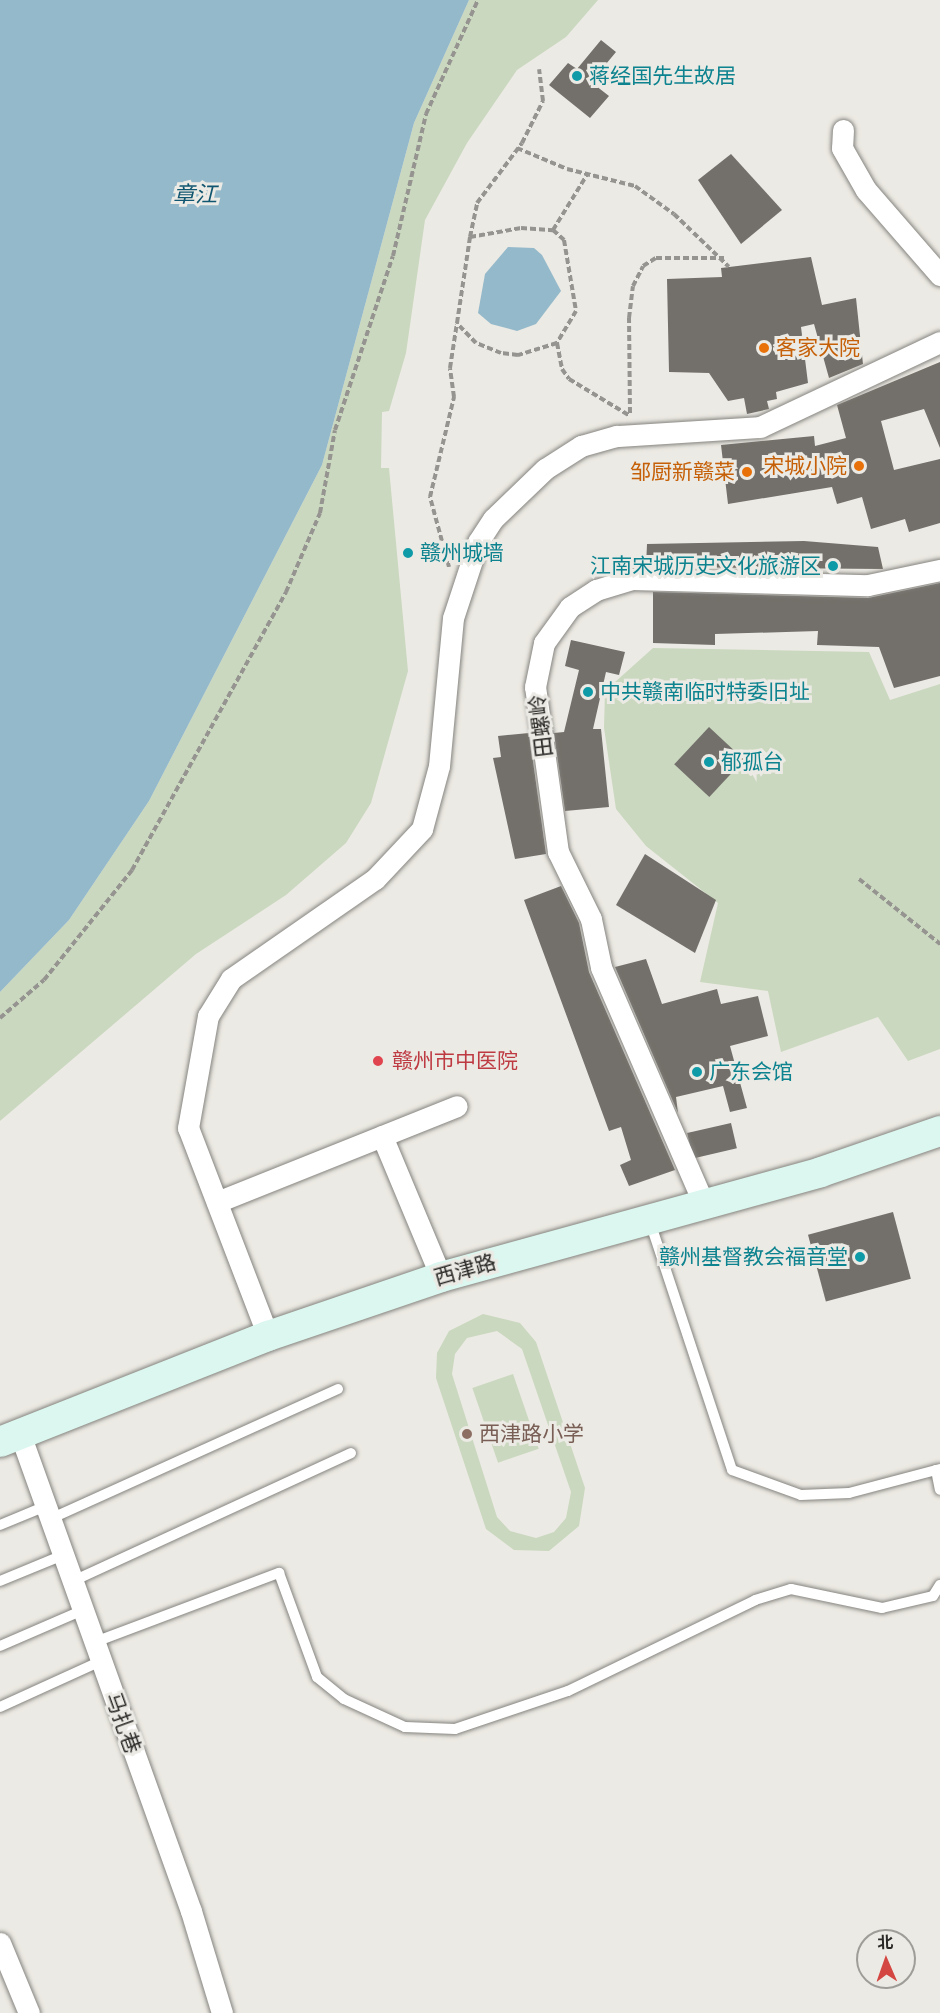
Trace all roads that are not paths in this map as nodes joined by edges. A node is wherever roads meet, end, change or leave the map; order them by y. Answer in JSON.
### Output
{"nodes":[{"id":1,"x":843,"y":130,"type":"dead end"},
{"id":2,"x":940,"y":275,"type":"edge"},
{"id":3,"x":940,"y":342,"type":"edge"},
{"id":4,"x":940,"y":570,"type":"edge"},
{"id":5,"x":457,"y":1106,"type":"dead end"},
{"id":6,"x":940,"y":1131,"type":"edge"},
{"id":7,"x":382,"y":1136,"type":"junction"},
{"id":8,"x":217,"y":1202,"type":"junction"},
{"id":9,"x":703,"y":1202,"type":"junction"},
{"id":10,"x":648,"y":1218,"type":"junction"},
{"id":11,"x":441,"y":1277,"type":"junction"},
{"id":12,"x":268,"y":1336,"type":"junction"},
{"id":13,"x":338,"y":1389,"type":"dead end"},
{"id":14,"x":10,"y":1438,"type":"edge"},
{"id":15,"x":351,"y":1453,"type":"dead end"},
{"id":16,"x":938,"y":1470,"type":"edge"},
{"id":17,"x":940,"y":1490,"type":"edge"},
{"id":18,"x":48,"y":1513,"type":"junction"},
{"id":19,"x":0,"y":1525,"type":"edge"},
{"id":20,"x":63,"y":1555,"type":"junction"},
{"id":21,"x":0,"y":1581,"type":"edge"},
{"id":22,"x":73,"y":1581,"type":"junction"},
{"id":23,"x":940,"y":1585,"type":"edge"},
{"id":24,"x":83,"y":1610,"type":"junction"},
{"id":25,"x":0,"y":1646,"type":"edge"},
{"id":26,"x":98,"y":1652,"type":"junction"},
{"id":27,"x":0,"y":1707,"type":"edge"},
{"id":28,"x":0,"y":1943,"type":"edge"},
{"id":29,"x":29,"y":2013,"type":"edge"},
{"id":30,"x":222,"y":2013,"type":"edge"}],
"edges":[{"from":1,"to":2,"type":"street"},
{"from":3,"to":8,"type":"street"},
{"from":4,"to":9,"type":"street","name":"田螺岭"},
{"from":5,"to":7,"type":"street"},
{"from":6,"to":9,"type":"main road","name":"西津路"},
{"from":7,"to":8,"type":"street"},
{"from":7,"to":11,"type":"street"},
{"from":8,"to":12,"type":"street"},
{"from":9,"to":10,"type":"main road","name":"西津路"},
{"from":10,"to":11,"type":"main road","name":"西津路"},
{"from":10,"to":16,"type":"lane"},
{"from":11,"to":12,"type":"main road","name":"西津路"},
{"from":12,"to":14,"type":"main road","name":"西津路"},
{"from":13,"to":18,"type":"lane"},
{"from":14,"to":18,"type":"street","name":"马扎巷"},
{"from":15,"to":22,"type":"lane"},
{"from":16,"to":17,"type":"lane"},
{"from":18,"to":19,"type":"lane"},
{"from":18,"to":20,"type":"street","name":"马扎巷"},
{"from":20,"to":21,"type":"lane"},
{"from":20,"to":22,"type":"street","name":"马扎巷"},
{"from":22,"to":24,"type":"street","name":"马扎巷"},
{"from":23,"to":26,"type":"lane"},
{"from":24,"to":25,"type":"lane"},
{"from":24,"to":26,"type":"street","name":"马扎巷"},
{"from":26,"to":27,"type":"lane"},
{"from":26,"to":30,"type":"street","name":"马扎巷"},
{"from":28,"to":29,"type":"street"}]}
